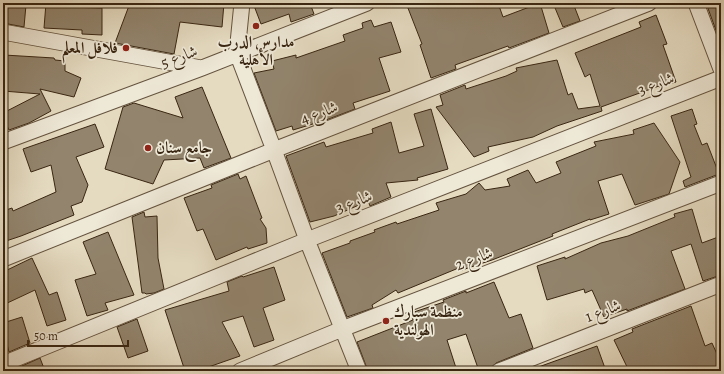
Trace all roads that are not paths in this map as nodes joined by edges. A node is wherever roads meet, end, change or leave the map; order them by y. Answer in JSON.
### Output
{"nodes":[{"id":1,"x":242,"y":3,"type":"edge"},
{"id":2,"x":367,"y":3,"type":"edge"},
{"id":3,"x":649,"y":3,"type":"edge"},
{"id":4,"x":696,"y":3,"type":"edge"},
{"id":5,"x":3,"y":32,"type":"edge"},
{"id":6,"x":237,"y":53,"type":"junction"},
{"id":7,"x":202,"y":68,"type":"junction"},
{"id":8,"x":721,"y":69,"type":"edge"},
{"id":9,"x":721,"y":78,"type":"edge"},
{"id":10,"x":5,"y":140,"type":"edge"},
{"id":11,"x":274,"y":150,"type":"junction"},
{"id":12,"x":721,"y":183,"type":"edge"},
{"id":13,"x":307,"y":240,"type":"junction"},
{"id":14,"x":3,"y":259,"type":"edge"},
{"id":15,"x":721,"y":284,"type":"edge"},
{"id":16,"x":342,"y":329,"type":"junction"},
{"id":17,"x":3,"y":364,"type":"edge"},
{"id":18,"x":240,"y":371,"type":"edge"},
{"id":19,"x":359,"y":371,"type":"edge"},
{"id":20,"x":499,"y":371,"type":"edge"}],
"edges":[{"from":1,"to":6,"type":"street"},
{"from":2,"to":6,"type":"street","name":"شارع 5"},
{"from":3,"to":11,"type":"street","name":"شارع 4"},
{"from":4,"to":8,"type":"street"},
{"from":5,"to":7,"type":"street"},
{"from":6,"to":7,"type":"street","name":"شارع 5"},
{"from":6,"to":11,"type":"street"},
{"from":7,"to":10,"type":"street","name":"شارع 5"},
{"from":9,"to":13,"type":"street","name":"شارع 3"},
{"from":11,"to":13,"type":"street"},
{"from":11,"to":14,"type":"street","name":"شارع 4"},
{"from":12,"to":16,"type":"street","name":"شارع 2"},
{"from":13,"to":16,"type":"street"},
{"from":13,"to":17,"type":"street","name":"شارع 3"},
{"from":15,"to":20,"type":"street","name":"شارع 1"},
{"from":16,"to":18,"type":"street","name":"شارع 2"},
{"from":16,"to":19,"type":"street"}]}
